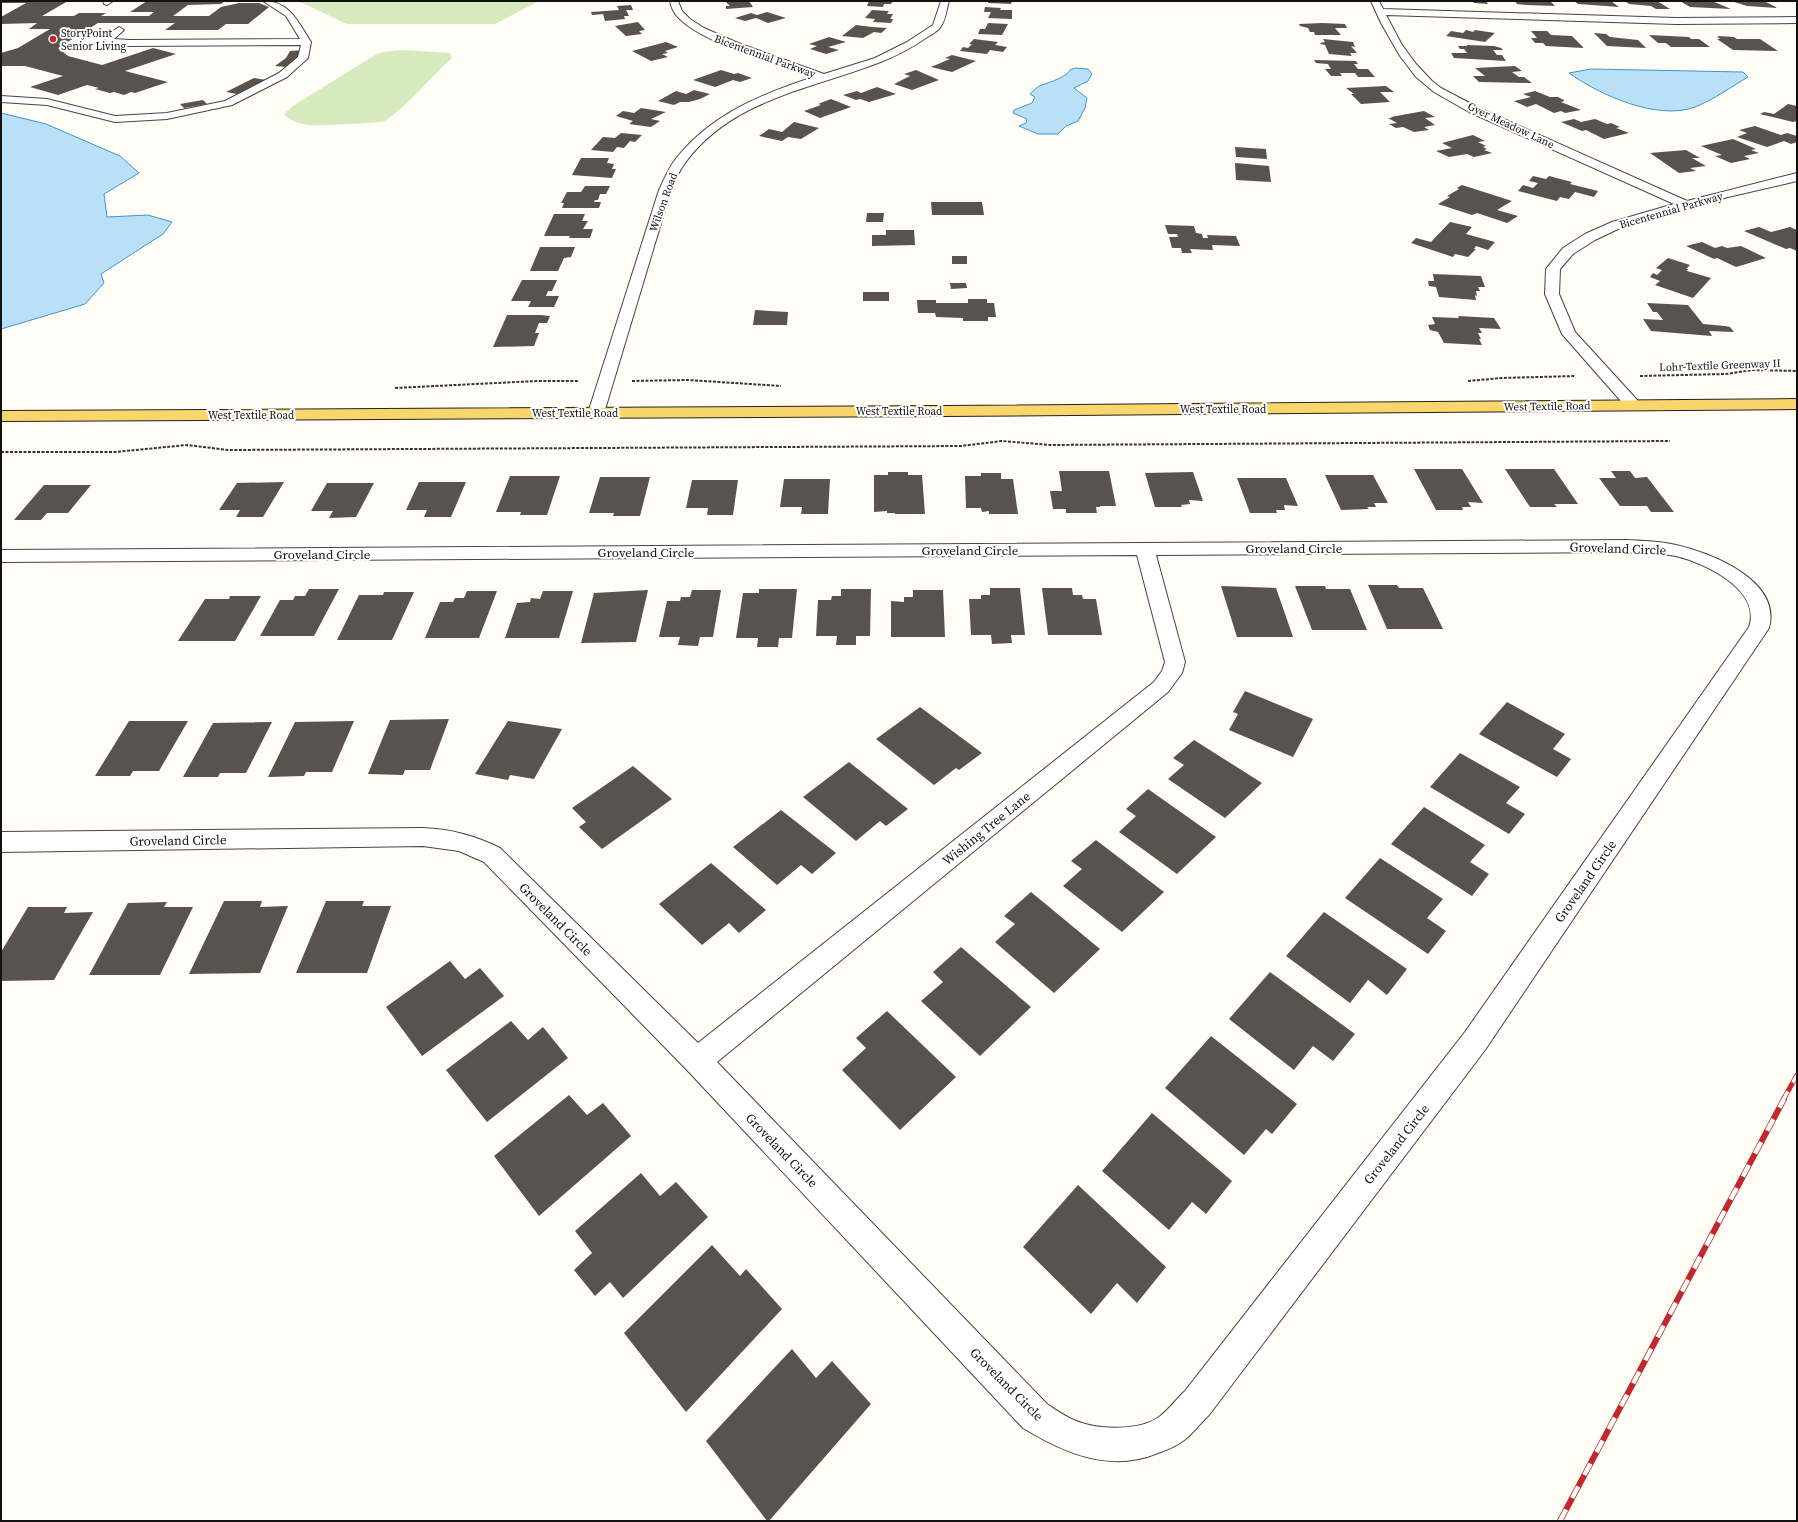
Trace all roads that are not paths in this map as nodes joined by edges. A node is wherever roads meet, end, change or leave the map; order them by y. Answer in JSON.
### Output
{"nodes":[{"id":1,"x":267,"y":1,"type":"edge"},
{"id":2,"x":674,"y":1,"type":"edge"},
{"id":3,"x":945,"y":1,"type":"edge"},
{"id":4,"x":1374,"y":1,"type":"edge"},
{"id":5,"x":1380,"y":12,"type":"junction"},
{"id":6,"x":1797,"y":20,"type":"edge"},
{"id":7,"x":118,"y":30,"type":"dead end"},
{"id":8,"x":306,"y":42,"type":"junction"},
{"id":9,"x":823,"y":78,"type":"junction"},
{"id":10,"x":1,"y":99,"type":"edge"},
{"id":11,"x":1797,"y":177,"type":"edge"},
{"id":12,"x":1686,"y":204,"type":"junction"},
{"id":13,"x":1797,"y":404,"type":"edge"},
{"id":14,"x":1633,"y":405,"type":"junction"},
{"id":15,"x":596,"y":413,"type":"junction"},
{"id":16,"x":1,"y":416,"type":"edge"},
{"id":17,"x":1145,"y":549,"type":"junction"},
{"id":18,"x":1,"y":556,"type":"edge"},
{"id":19,"x":1,"y":842,"type":"edge"},
{"id":20,"x":697,"y":1061,"type":"junction"}],
"edges":[{"from":1,"to":8,"type":"street"},
{"from":2,"to":9,"type":"street","name":"Bicentennial Parkway"},
{"from":3,"to":9,"type":"street","name":"Wilson Road"},
{"from":4,"to":5,"type":"street","name":"Gyer Meadow Lane"},
{"from":5,"to":6,"type":"street"},
{"from":5,"to":12,"type":"street","name":"Gyer Meadow Lane"},
{"from":7,"to":8,"type":"street"},
{"from":8,"to":10,"type":"street"},
{"from":9,"to":15,"type":"street","name":"Wilson Road"},
{"from":11,"to":12,"type":"street","name":"Bicentennial Parkway"},
{"from":12,"to":14,"type":"street","name":"Bicentennial Parkway"},
{"from":13,"to":14,"type":"main road","name":"West Textile Road"},
{"from":14,"to":15,"type":"main road","name":"West Textile Road"},
{"from":15,"to":16,"type":"main road","name":"West Textile Road"},
{"from":17,"to":18,"type":"street","name":"Groveland Circle"},
{"from":17,"to":20,"type":"street","name":"Wishing Tree Lane"},
{"from":17,"to":20,"type":"street","name":"Groveland Circle"},
{"from":19,"to":20,"type":"street","name":"Groveland Circle"}]}
